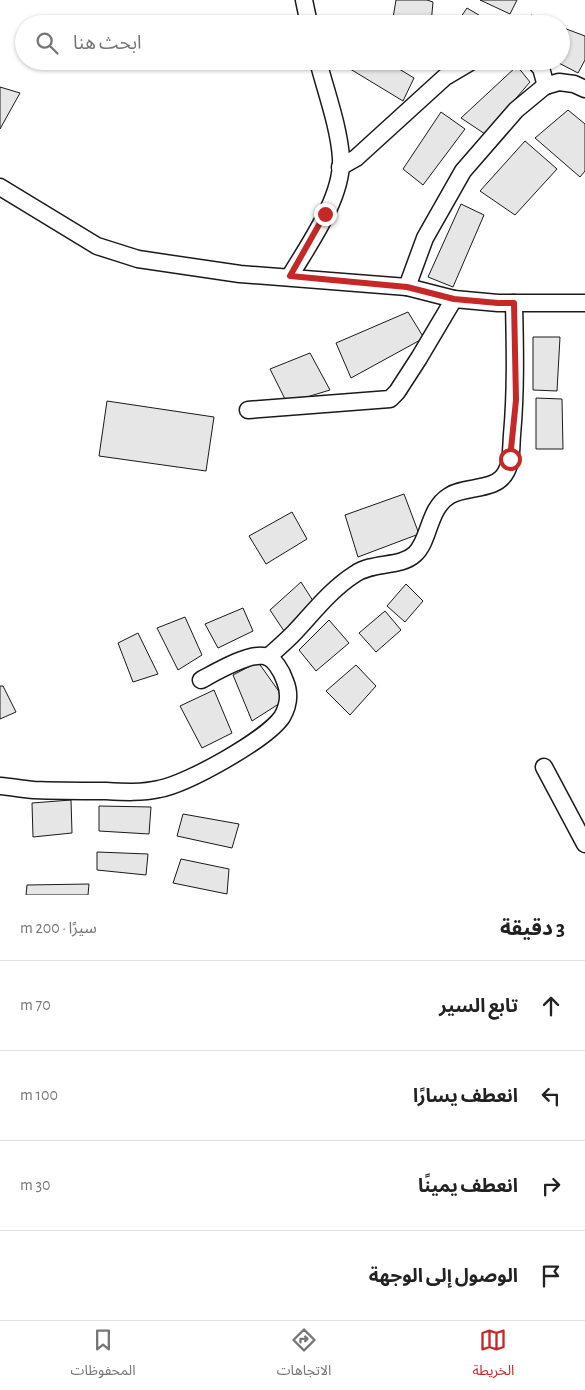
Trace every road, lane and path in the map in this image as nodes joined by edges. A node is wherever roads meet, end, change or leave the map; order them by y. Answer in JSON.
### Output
{"nodes":[{"id":1,"x":304,"y":0,"type":"edge"},
{"id":2,"x":307,"y":15,"type":"edge"},
{"id":3,"x":320,"y":70,"type":"edge"},
{"id":4,"x":458,"y":70,"type":"edge"},
{"id":5,"x":542,"y":70,"type":"edge"},
{"id":6,"x":546,"y":86,"type":"junction"},
{"id":7,"x":585,"y":89,"type":"edge"},
{"id":8,"x":340,"y":167,"type":"junction"},
{"id":9,"x":0,"y":187,"type":"edge"},
{"id":10,"x":290,"y":276,"type":"junction"},
{"id":11,"x":407,"y":287,"type":"junction"},
{"id":12,"x":454,"y":299,"type":"junction"},
{"id":13,"x":514,"y":303,"type":"junction"},
{"id":14,"x":585,"y":303,"type":"edge"},
{"id":15,"x":248,"y":410,"type":"dead end"},
{"id":16,"x":268,"y":657,"type":"junction"},
{"id":17,"x":200,"y":680,"type":"dead end"},
{"id":18,"x":544,"y":767,"type":"dead end"},
{"id":19,"x":0,"y":786,"type":"edge"},
{"id":20,"x":585,"y":844,"type":"edge"}],
"edges":[{"from":1,"to":2,"type":"street"},
{"from":3,"to":8,"type":"street"},
{"from":4,"to":8,"type":"street"},
{"from":5,"to":6,"type":"street"},
{"from":6,"to":7,"type":"street"},
{"from":6,"to":11,"type":"street"},
{"from":8,"to":10,"type":"street"},
{"from":9,"to":10,"type":"street"},
{"from":10,"to":11,"type":"street"},
{"from":11,"to":12,"type":"street"},
{"from":12,"to":13,"type":"street"},
{"from":12,"to":15,"type":"street"},
{"from":13,"to":14,"type":"street"},
{"from":13,"to":16,"type":"street"},
{"from":16,"to":17,"type":"street"},
{"from":16,"to":19,"type":"street"},
{"from":18,"to":20,"type":"street"}]}
